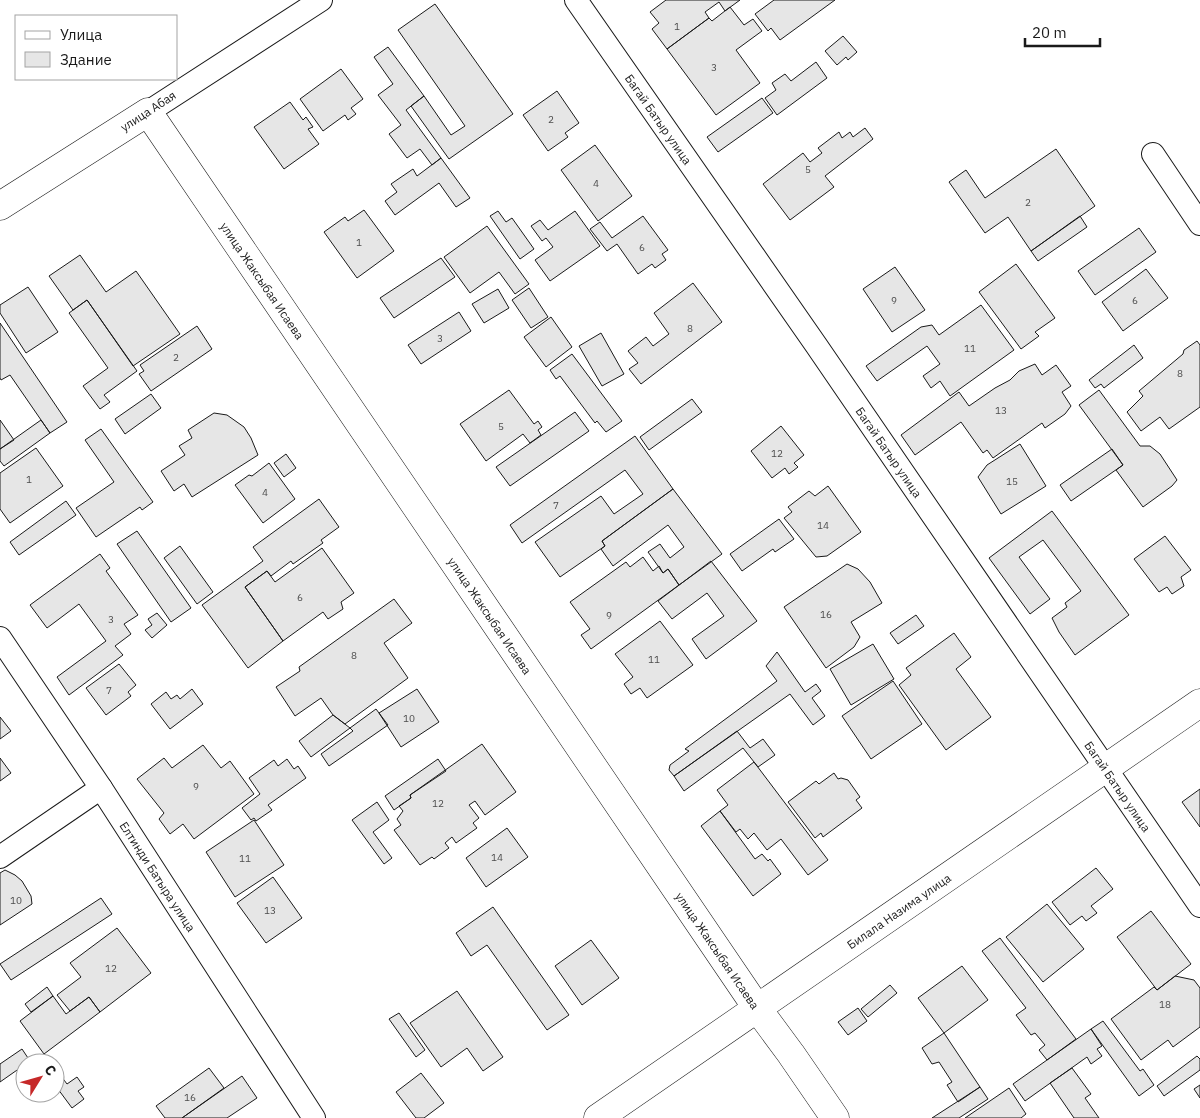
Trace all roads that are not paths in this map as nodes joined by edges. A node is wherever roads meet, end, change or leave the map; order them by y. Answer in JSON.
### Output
{"nodes":[{"id":1,"x":321,"y":0,"type":"edge"},
{"id":2,"x":576,"y":0,"type":"edge"},
{"id":3,"x":148,"y":112,"type":"junction"},
{"id":4,"x":1153,"y":154,"type":"dead end"},
{"id":5,"x":0,"y":206,"type":"edge"},
{"id":6,"x":1200,"y":224,"type":"edge"},
{"id":7,"x":0,"y":638,"type":"edge"},
{"id":8,"x":1200,"y":703,"type":"edge"},
{"id":9,"x":1105,"y":769,"type":"junction"},
{"id":10,"x":101,"y":788,"type":"junction"},
{"id":11,"x":0,"y":857,"type":"edge"},
{"id":12,"x":1200,"y":906,"type":"edge"},
{"id":13,"x":757,"y":1008,"type":"junction"},
{"id":14,"x":314,"y":1118,"type":"edge"},
{"id":15,"x":598,"y":1118,"type":"edge"},
{"id":16,"x":834,"y":1118,"type":"edge"}],
"edges":[{"from":1,"to":3,"type":"street","name":"улица Абая"},
{"from":2,"to":9,"type":"street","name":"Багай Батыр улица"},
{"from":3,"to":5,"type":"street","name":"улица Абая"},
{"from":3,"to":13,"type":"street","name":"улица Жаксыбая Исаева"},
{"from":4,"to":6,"type":"street"},
{"from":7,"to":10,"type":"street","name":"Елтинди Батыра улица"},
{"from":8,"to":9,"type":"street","name":"Билала Назима улица"},
{"from":9,"to":12,"type":"street","name":"Багай Батыр улица"},
{"from":9,"to":13,"type":"street","name":"Билала Назима улица"},
{"from":10,"to":11,"type":"street"},
{"from":10,"to":14,"type":"street","name":"Елтинди Батыра улица"},
{"from":13,"to":15,"type":"street","name":"Билала Назима улица"},
{"from":13,"to":16,"type":"street","name":"улица Жаксыбая Исаева"}]}
